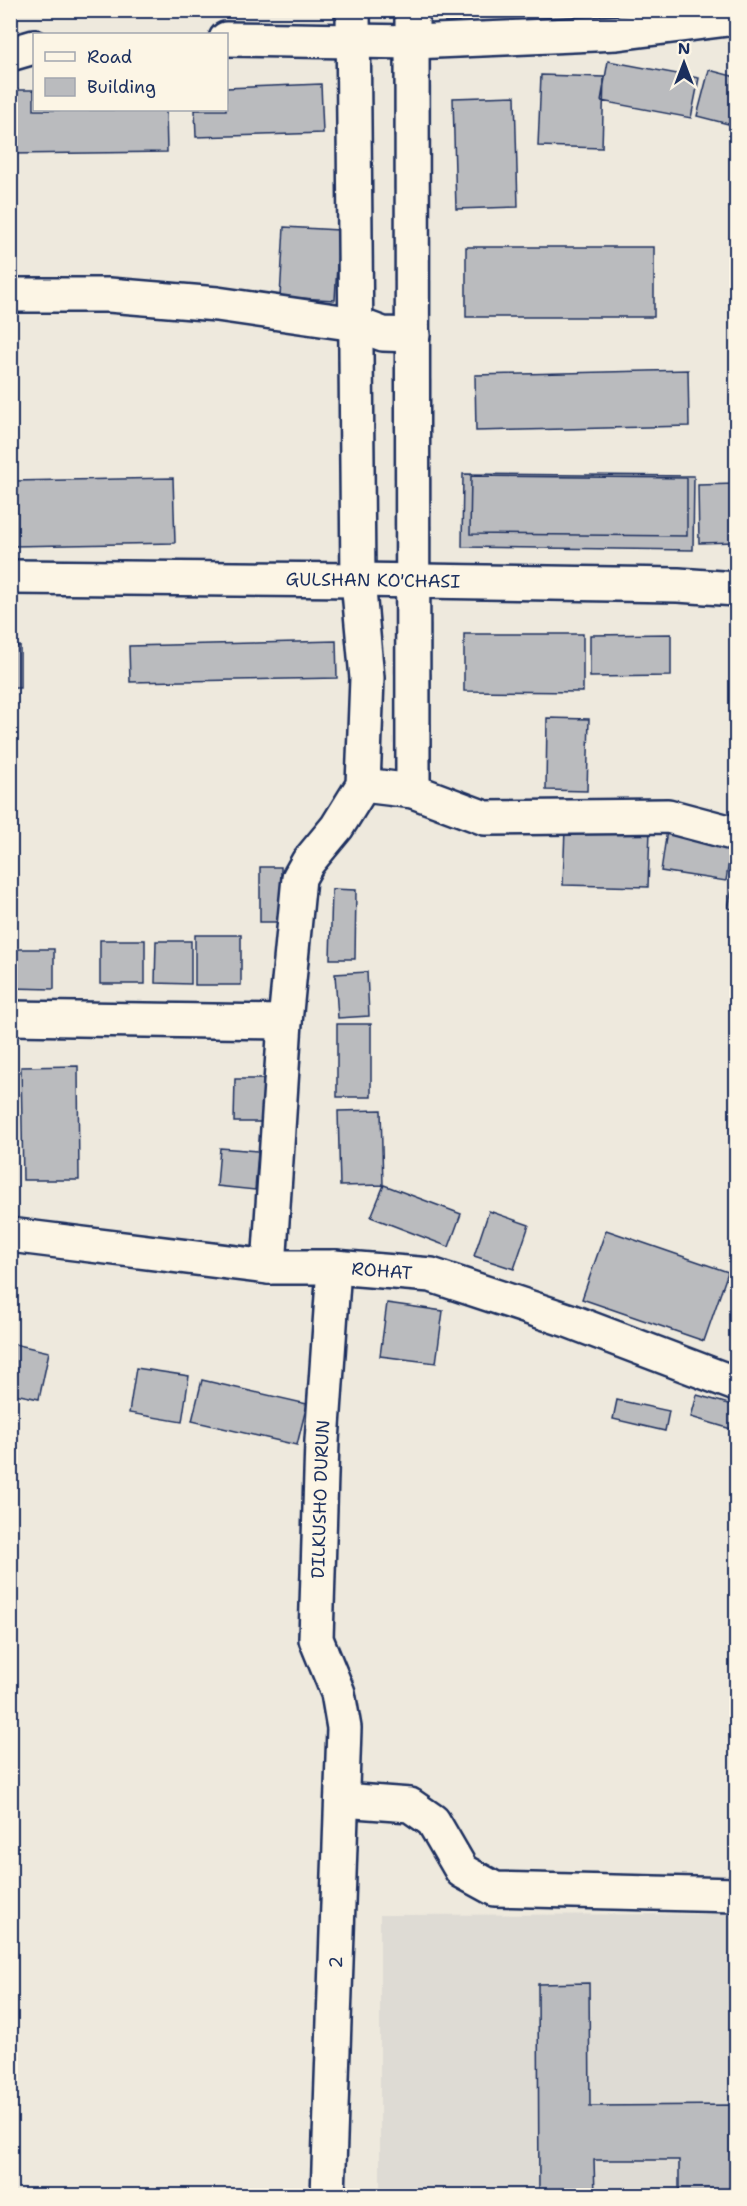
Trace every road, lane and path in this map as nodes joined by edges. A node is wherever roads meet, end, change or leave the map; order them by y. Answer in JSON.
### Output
{"nodes":[{"id":1,"x":412,"y":10,"type":"edge"},
{"id":2,"x":736,"y":18,"type":"edge"},
{"id":3,"x":353,"y":25,"type":"edge"},
{"id":4,"x":228,"y":39,"type":"edge"},
{"id":5,"x":413,"y":42,"type":"junction"},
{"id":6,"x":33,"y":47,"type":"edge"},
{"id":7,"x":10,"y":54,"type":"edge"},
{"id":8,"x":10,"y":295,"type":"edge"},
{"id":9,"x":356,"y":324,"type":"junction"},
{"id":10,"x":413,"y":335,"type":"junction"},
{"id":11,"x":10,"y":577,"type":"edge"},
{"id":12,"x":358,"y":580,"type":"junction"},
{"id":13,"x":413,"y":581,"type":"junction"},
{"id":14,"x":736,"y":588,"type":"edge"},
{"id":15,"x":363,"y":785,"type":"junction"},
{"id":16,"x":413,"y":791,"type":"junction"},
{"id":17,"x":736,"y":834,"type":"edge"},
{"id":18,"x":10,"y":1018,"type":"edge"},
{"id":19,"x":285,"y":1022,"type":"junction"},
{"id":20,"x":10,"y":1234,"type":"edge"},
{"id":21,"x":268,"y":1267,"type":"junction"},
{"id":22,"x":334,"y":1267,"type":"junction"},
{"id":23,"x":736,"y":1384,"type":"edge"},
{"id":24,"x":344,"y":1728,"type":"joint"},
{"id":25,"x":342,"y":1800,"type":"junction"},
{"id":26,"x":736,"y":1895,"type":"edge"},
{"id":27,"x":328,"y":2196,"type":"edge"}],
"edges":[{"from":1,"to":5,"type":"street"},
{"from":2,"to":5,"type":"street"},
{"from":3,"to":4,"type":"street"},
{"from":3,"to":5,"type":"street"},
{"from":3,"to":9,"type":"street"},
{"from":5,"to":10,"type":"street"},
{"from":6,"to":7,"type":"street"},
{"from":8,"to":9,"type":"street"},
{"from":9,"to":10,"type":"street"},
{"from":9,"to":12,"type":"street"},
{"from":10,"to":13,"type":"street"},
{"from":11,"to":12,"type":"street","name":"GULSHAN KO'CHASI"},
{"from":12,"to":13,"type":"street","name":"GULSHAN KO'CHASI"},
{"from":12,"to":15,"type":"street"},
{"from":13,"to":14,"type":"street","name":"GULSHAN KO'CHASI"},
{"from":13,"to":16,"type":"street"},
{"from":15,"to":16,"type":"street"},
{"from":15,"to":19,"type":"street"},
{"from":16,"to":17,"type":"street"},
{"from":18,"to":19,"type":"street"},
{"from":19,"to":21,"type":"street"},
{"from":20,"to":21,"type":"street","name":"ROHAT"},
{"from":21,"to":22,"type":"street","name":"ROHAT"},
{"from":22,"to":23,"type":"street","name":"ROHAT"},
{"from":22,"to":24,"type":"street","name":"DILKUSHO DURUN"},
{"from":24,"to":25,"type":"street","name":"2"},
{"from":25,"to":26,"type":"street"},
{"from":25,"to":27,"type":"street","name":"2"}]}
